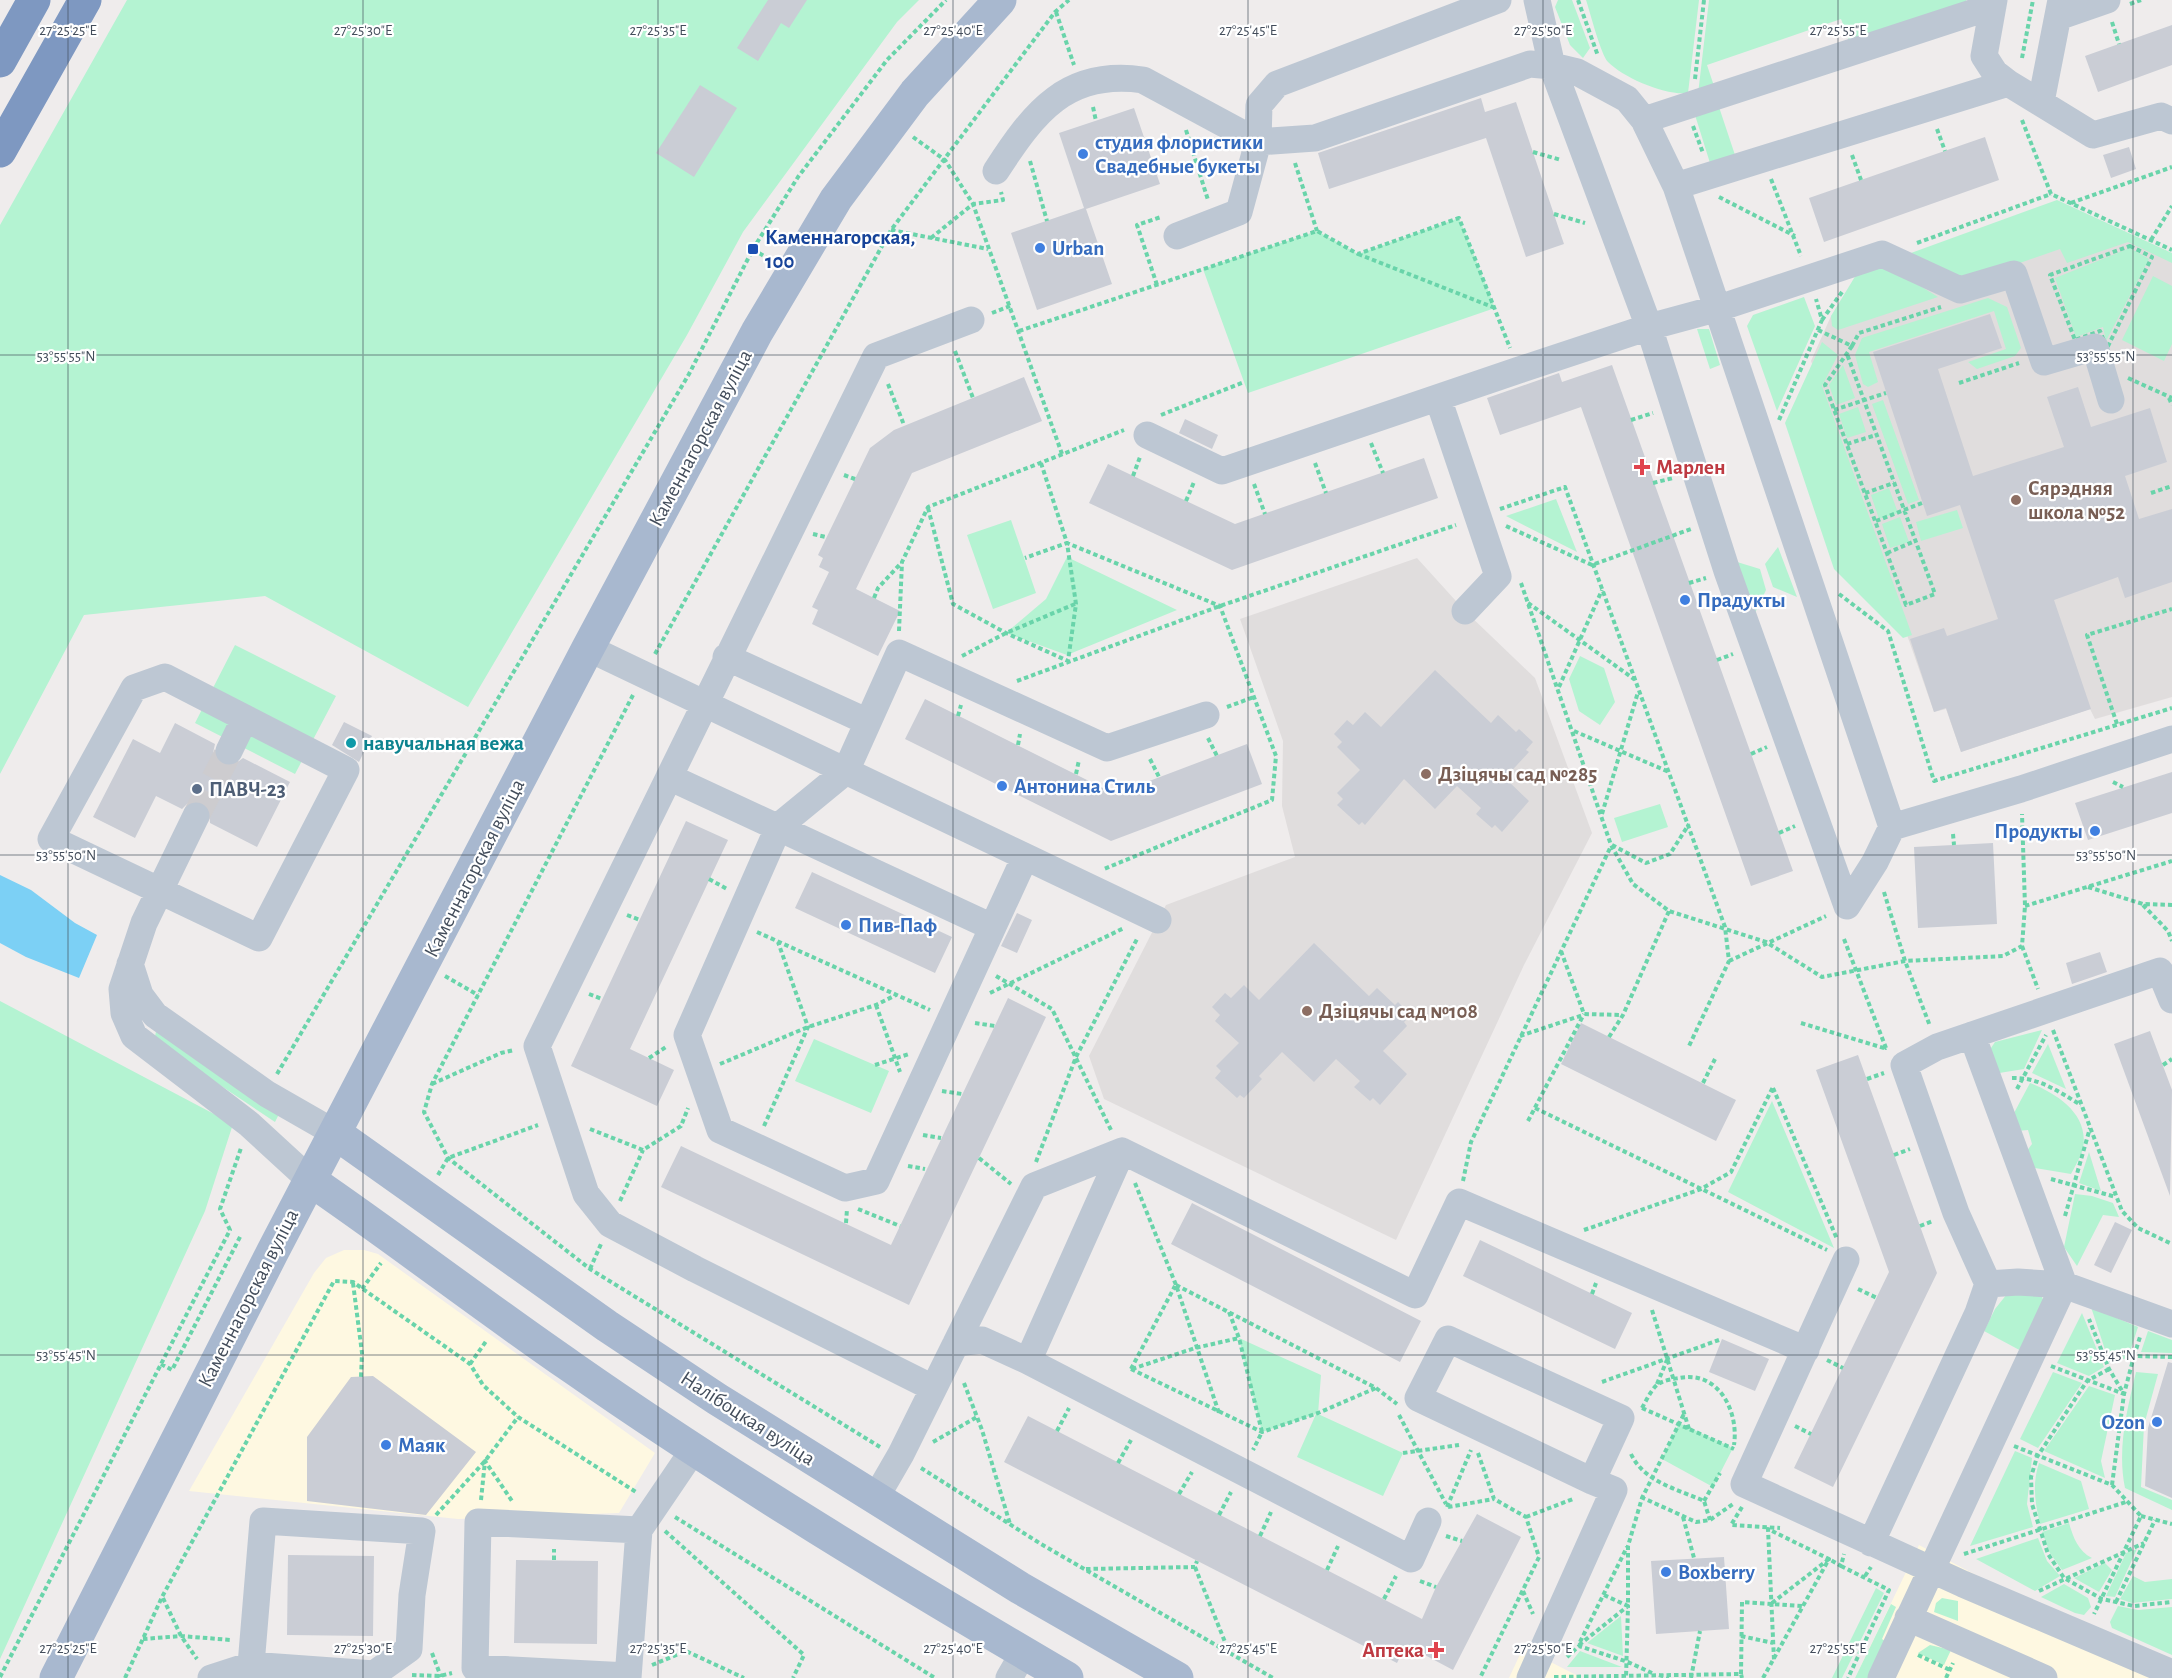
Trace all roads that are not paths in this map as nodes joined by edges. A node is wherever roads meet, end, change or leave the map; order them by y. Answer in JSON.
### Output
{"nodes":[{"id":1,"x":34,"y":0,"type":"edge"},
{"id":2,"x":85,"y":0,"type":"edge"},
{"id":3,"x":1000,"y":0,"type":"edge"},
{"id":4,"x":1498,"y":0,"type":"edge"},
{"id":5,"x":1537,"y":0,"type":"edge"},
{"id":6,"x":1994,"y":3,"type":"edge"},
{"id":7,"x":2112,"y":6,"type":"edge"},
{"id":8,"x":2059,"y":8,"type":"edge"},
{"id":9,"x":0,"y":61,"type":"edge"},
{"id":10,"x":1552,"y":66,"type":"junction"},
{"id":11,"x":2008,"y":82,"type":"junction"},
{"id":12,"x":2030,"y":106,"type":"junction"},
{"id":13,"x":1644,"y":120,"type":"junction"},
{"id":14,"x":2172,"y":121,"type":"edge"},
{"id":15,"x":1258,"y":142,"type":"junction"},
{"id":16,"x":0,"y":151,"type":"edge"},
{"id":17,"x":996,"y":171,"type":"road end"},
{"id":18,"x":1676,"y":186,"type":"junction"},
{"id":19,"x":1172,"y":225,"type":"road end"},
{"id":20,"x":1719,"y":308,"type":"junction"},
{"id":21,"x":959,"y":324,"type":"road end"},
{"id":22,"x":1650,"y":327,"type":"junction"},
{"id":23,"x":1438,"y":398,"type":"junction"},
{"id":24,"x":2111,"y":400,"type":"dead end"},
{"id":25,"x":1142,"y":427,"type":"road end"},
{"id":26,"x":1465,"y":611,"type":"dead end"},
{"id":27,"x":588,"y":648,"type":"junction"},
{"id":28,"x":726,"y":657,"type":"junction"},
{"id":29,"x":704,"y":704,"type":"junction"},
{"id":30,"x":1206,"y":715,"type":"dead end"},
{"id":31,"x":245,"y":718,"type":"junction"},
{"id":32,"x":868,"y":722,"type":"junction"},
{"id":33,"x":2172,"y":739,"type":"edge"},
{"id":34,"x":229,"y":751,"type":"tunnel mouth"},
{"id":35,"x":846,"y":771,"type":"junction"},
{"id":36,"x":669,"y":777,"type":"junction"},
{"id":37,"x":196,"y":816,"type":"tunnel mouth"},
{"id":38,"x":779,"y":826,"type":"junction"},
{"id":39,"x":1892,"y":827,"type":"junction"},
{"id":40,"x":1025,"y":857,"type":"junction"},
{"id":41,"x":160,"y":891,"type":"junction"},
{"id":42,"x":1153,"y":918,"type":"road end"},
{"id":43,"x":992,"y":927,"type":"junction"},
{"id":44,"x":130,"y":964,"type":"junction"},
{"id":45,"x":2172,"y":1000,"type":"edge"},
{"id":46,"x":1972,"y":1035,"type":"junction"},
{"id":47,"x":335,"y":1133,"type":"junction"},
{"id":48,"x":1122,"y":1151,"type":"junction"},
{"id":49,"x":310,"y":1180,"type":"junction"},
{"id":50,"x":1846,"y":1260,"type":"road end"},
{"id":51,"x":1988,"y":1284,"type":"junction"},
{"id":52,"x":2064,"y":1285,"type":"junction"},
{"id":53,"x":2172,"y":1324,"type":"edge"},
{"id":54,"x":956,"y":1343,"type":"junction"},
{"id":55,"x":1806,"y":1350,"type":"junction"},
{"id":56,"x":1028,"y":1361,"type":"junction"},
{"id":57,"x":933,"y":1388,"type":"junction"},
{"id":58,"x":694,"y":1449,"type":"junction"},
{"id":59,"x":1598,"y":1483,"type":"junction"},
{"id":60,"x":875,"y":1499,"type":"junction"},
{"id":61,"x":1437,"y":1514,"type":"road end"},
{"id":62,"x":639,"y":1530,"type":"junction"},
{"id":63,"x":1871,"y":1543,"type":"junction"},
{"id":64,"x":1930,"y":1569,"type":"junction"},
{"id":65,"x":1908,"y":1618,"type":"junction"},
{"id":66,"x":252,"y":1653,"type":"junction"},
{"id":67,"x":1016,"y":1665,"type":"edge"},
{"id":68,"x":206,"y":1671,"type":"edge"},
{"id":69,"x":2172,"y":1673,"type":"edge"},
{"id":70,"x":1543,"y":1674,"type":"edge"},
{"id":71,"x":628,"y":1677,"type":"edge"},
{"id":72,"x":56,"y":1678,"type":"edge"},
{"id":73,"x":1067,"y":1678,"type":"edge"},
{"id":74,"x":1177,"y":1678,"type":"edge"},
{"id":75,"x":1881,"y":1678,"type":"edge"},
{"id":76,"x":2044,"y":1678,"type":"edge"}],
"edges":[{"from":1,"to":9,"type":"highway"},
{"from":2,"to":16,"type":"highway"},
{"from":3,"to":27,"type":"main road","name":"Каменнагорская вуліца"},
{"from":4,"to":15,"type":"lane"},
{"from":5,"to":10,"type":"lane"},
{"from":6,"to":11,"type":"lane"},
{"from":6,"to":13,"type":"lane"},
{"from":7,"to":8,"type":"lane"},
{"from":8,"to":12,"type":"lane"},
{"from":10,"to":13,"type":"lane"},
{"from":10,"to":15,"type":"lane"},
{"from":10,"to":22,"type":"lane"},
{"from":11,"to":12,"type":"lane"},
{"from":11,"to":18,"type":"lane"},
{"from":12,"to":14,"type":"lane"},
{"from":13,"to":18,"type":"lane"},
{"from":15,"to":17,"type":"lane"},
{"from":15,"to":19,"type":"lane"},
{"from":18,"to":20,"type":"lane"},
{"from":20,"to":22,"type":"lane"},
{"from":20,"to":24,"type":"lane"},
{"from":20,"to":39,"type":"lane"},
{"from":21,"to":28,"type":"lane"},
{"from":22,"to":23,"type":"lane"},
{"from":22,"to":39,"type":"lane"},
{"from":23,"to":25,"type":"lane"},
{"from":23,"to":26,"type":"lane"},
{"from":27,"to":29,"type":"lane"},
{"from":27,"to":47,"type":"main road","name":"Каменнагорская вуліца"},
{"from":28,"to":29,"type":"lane"},
{"from":28,"to":32,"type":"lane"},
{"from":29,"to":35,"type":"lane"},
{"from":29,"to":36,"type":"lane"},
{"from":30,"to":32,"type":"lane"},
{"from":31,"to":34,"type":"lane"},
{"from":31,"to":41,"type":"lane"},
{"from":31,"to":41,"type":"lane"},
{"from":32,"to":35,"type":"lane"},
{"from":33,"to":39,"type":"lane"},
{"from":35,"to":38,"type":"lane"},
{"from":35,"to":40,"type":"lane"},
{"from":36,"to":38,"type":"lane"},
{"from":36,"to":57,"type":"lane"},
{"from":37,"to":41,"type":"lane"},
{"from":38,"to":43,"type":"lane"},
{"from":38,"to":43,"type":"lane"},
{"from":40,"to":42,"type":"lane"},
{"from":40,"to":43,"type":"lane"},
{"from":41,"to":44,"type":"lane"},
{"from":44,"to":47,"type":"lane"},
{"from":44,"to":49,"type":"lane"},
{"from":45,"to":46,"type":"lane"},
{"from":46,"to":51,"type":"lane"},
{"from":46,"to":52,"type":"lane"},
{"from":47,"to":49,"type":"main road","name":"Каменнагорская вуліца"},
{"from":47,"to":60,"type":"main road","name":"Налібоцкая вуліца"},
{"from":48,"to":54,"type":"lane"},
{"from":48,"to":55,"type":"lane"},
{"from":48,"to":56,"type":"lane"},
{"from":49,"to":58,"type":"main road"},
{"from":49,"to":72,"type":"main road","name":"Каменнагорская вуліца"},
{"from":50,"to":55,"type":"lane"},
{"from":51,"to":52,"type":"lane"},
{"from":51,"to":63,"type":"lane"},
{"from":52,"to":53,"type":"lane"},
{"from":52,"to":64,"type":"lane"},
{"from":54,"to":56,"type":"lane"},
{"from":54,"to":57,"type":"lane"},
{"from":55,"to":63,"type":"lane"},
{"from":56,"to":61,"type":"lane"},
{"from":57,"to":60,"type":"lane"},
{"from":58,"to":62,"type":"lane"},
{"from":58,"to":67,"type":"main road"},
{"from":59,"to":59,"type":"lane"},
{"from":59,"to":70,"type":"lane"},
{"from":60,"to":74,"type":"main road","name":"Налібоцкая вуліца"},
{"from":62,"to":71,"type":"lane"},
{"from":62,"to":71,"type":"lane"},
{"from":63,"to":64,"type":"lane"},
{"from":64,"to":65,"type":"lane"},
{"from":64,"to":69,"type":"lane"},
{"from":65,"to":75,"type":"lane"},
{"from":65,"to":76,"type":"lane"},
{"from":66,"to":66,"type":"lane"},
{"from":66,"to":68,"type":"lane"},
{"from":67,"to":73,"type":"main road"}]}
